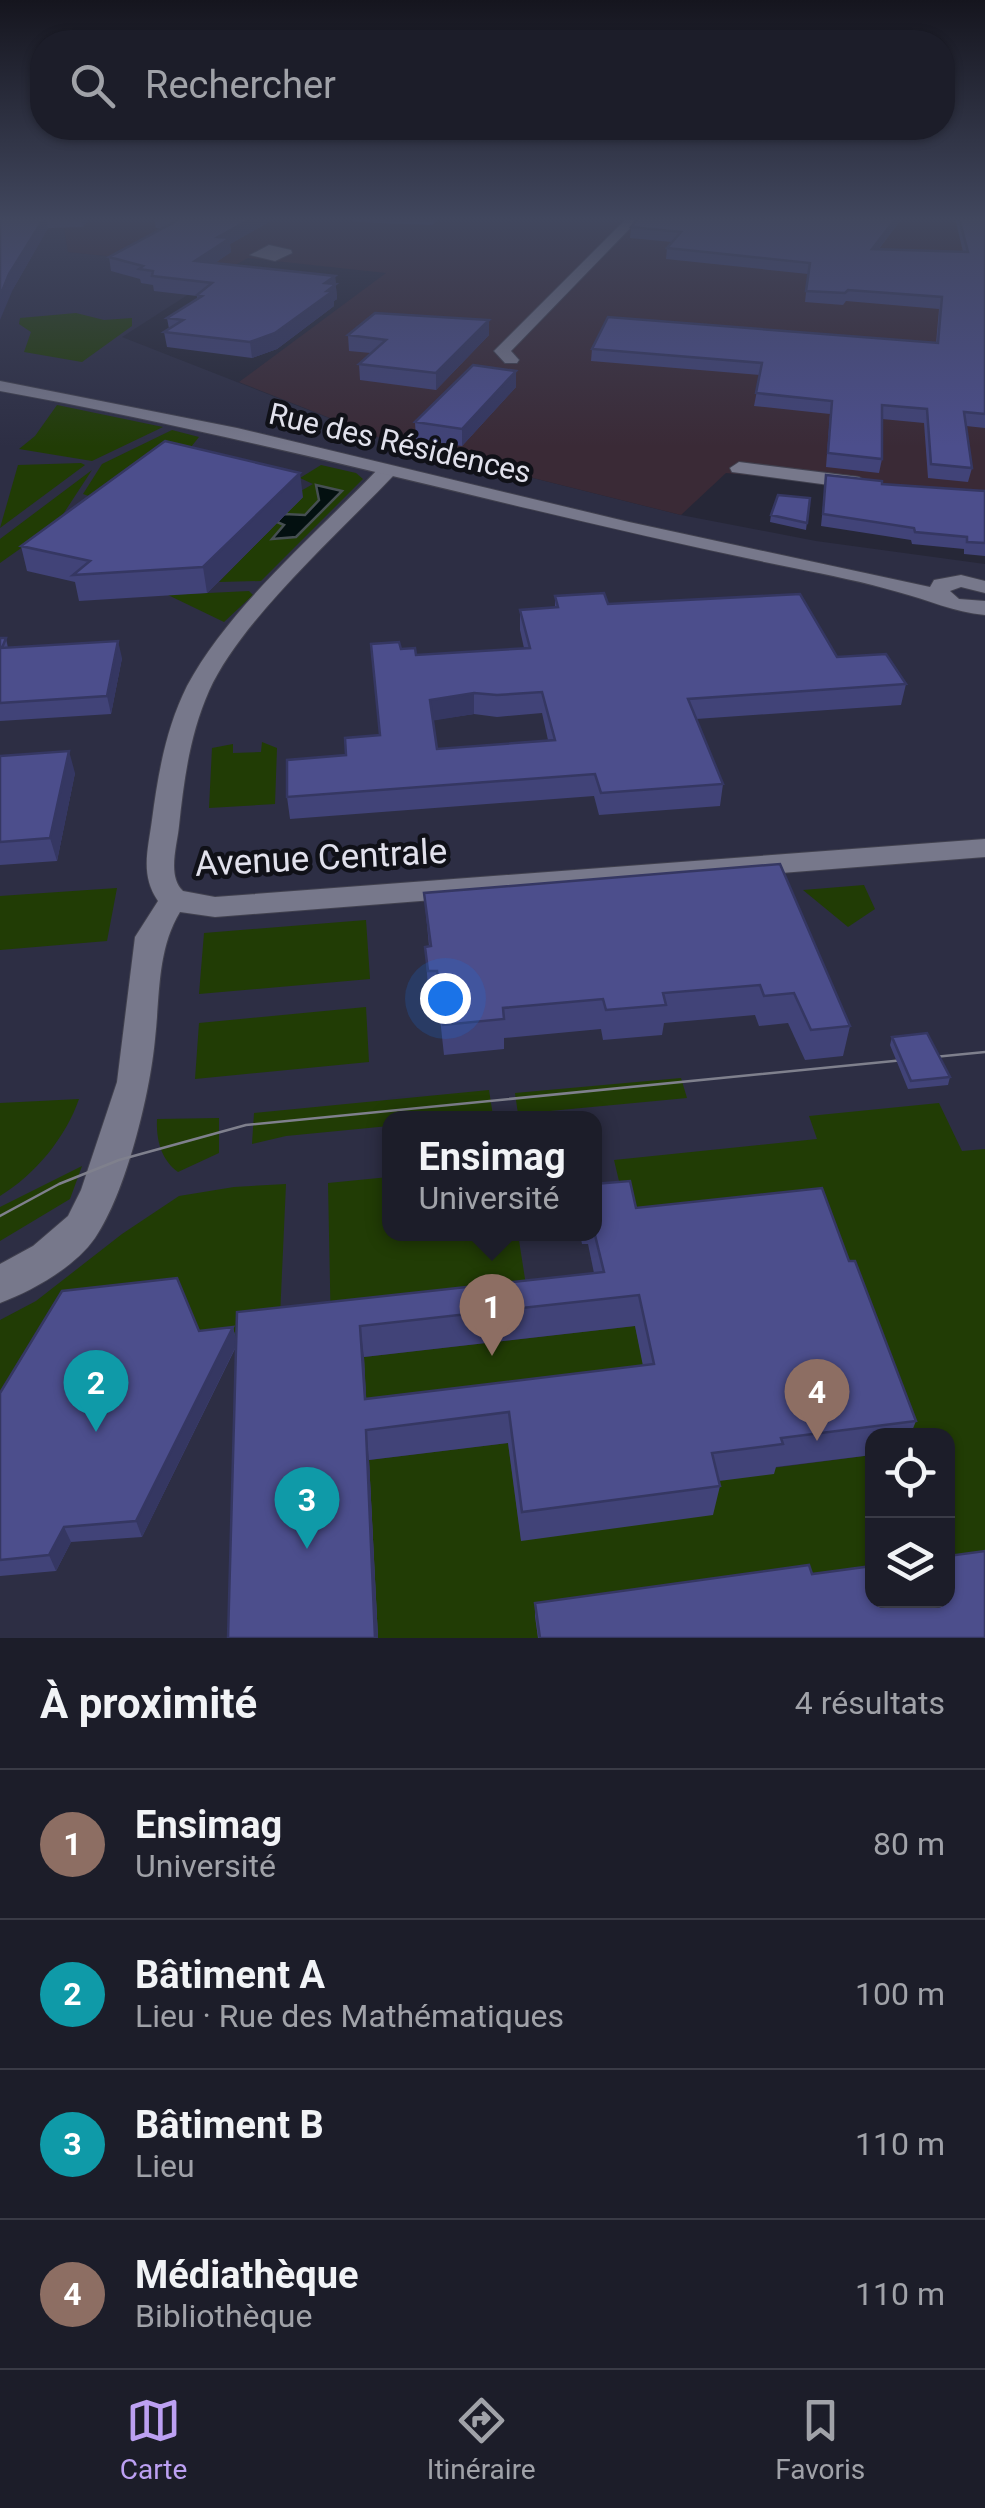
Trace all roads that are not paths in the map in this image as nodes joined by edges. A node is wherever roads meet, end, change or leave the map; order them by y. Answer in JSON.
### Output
{"nodes":[{"id":1,"x":558,"y":294,"type":"edge"},
{"id":2,"x":511,"y":360,"type":"dead end"},
{"id":3,"x":0,"y":386,"type":"edge"},
{"id":4,"x":738,"y":468,"type":"dead end"},
{"id":5,"x":388,"y":471,"type":"junction"},
{"id":6,"x":874,"y":484,"type":"edge"},
{"id":7,"x":983,"y":585,"type":"edge"},
{"id":8,"x":941,"y":591,"type":"junction"},
{"id":9,"x":982,"y":612,"type":"edge"},
{"id":10,"x":985,"y":848,"type":"edge"},
{"id":11,"x":173,"y":900,"type":"junction"},
{"id":12,"x":0,"y":1285,"type":"edge"}],
"edges":[{"from":1,"to":2,"type":"street"},
{"from":3,"to":5,"type":"street","name":"Rue des Résidences"},
{"from":4,"to":6,"type":"street"},
{"from":5,"to":8,"type":"street","name":"Rue des Résidences"},
{"from":5,"to":11,"type":"street","name":"Avenue Centrale"},
{"from":7,"to":8,"type":"street"},
{"from":8,"to":9,"type":"street"},
{"from":10,"to":11,"type":"street","name":"Avenue Centrale"},
{"from":11,"to":12,"type":"street"}]}
